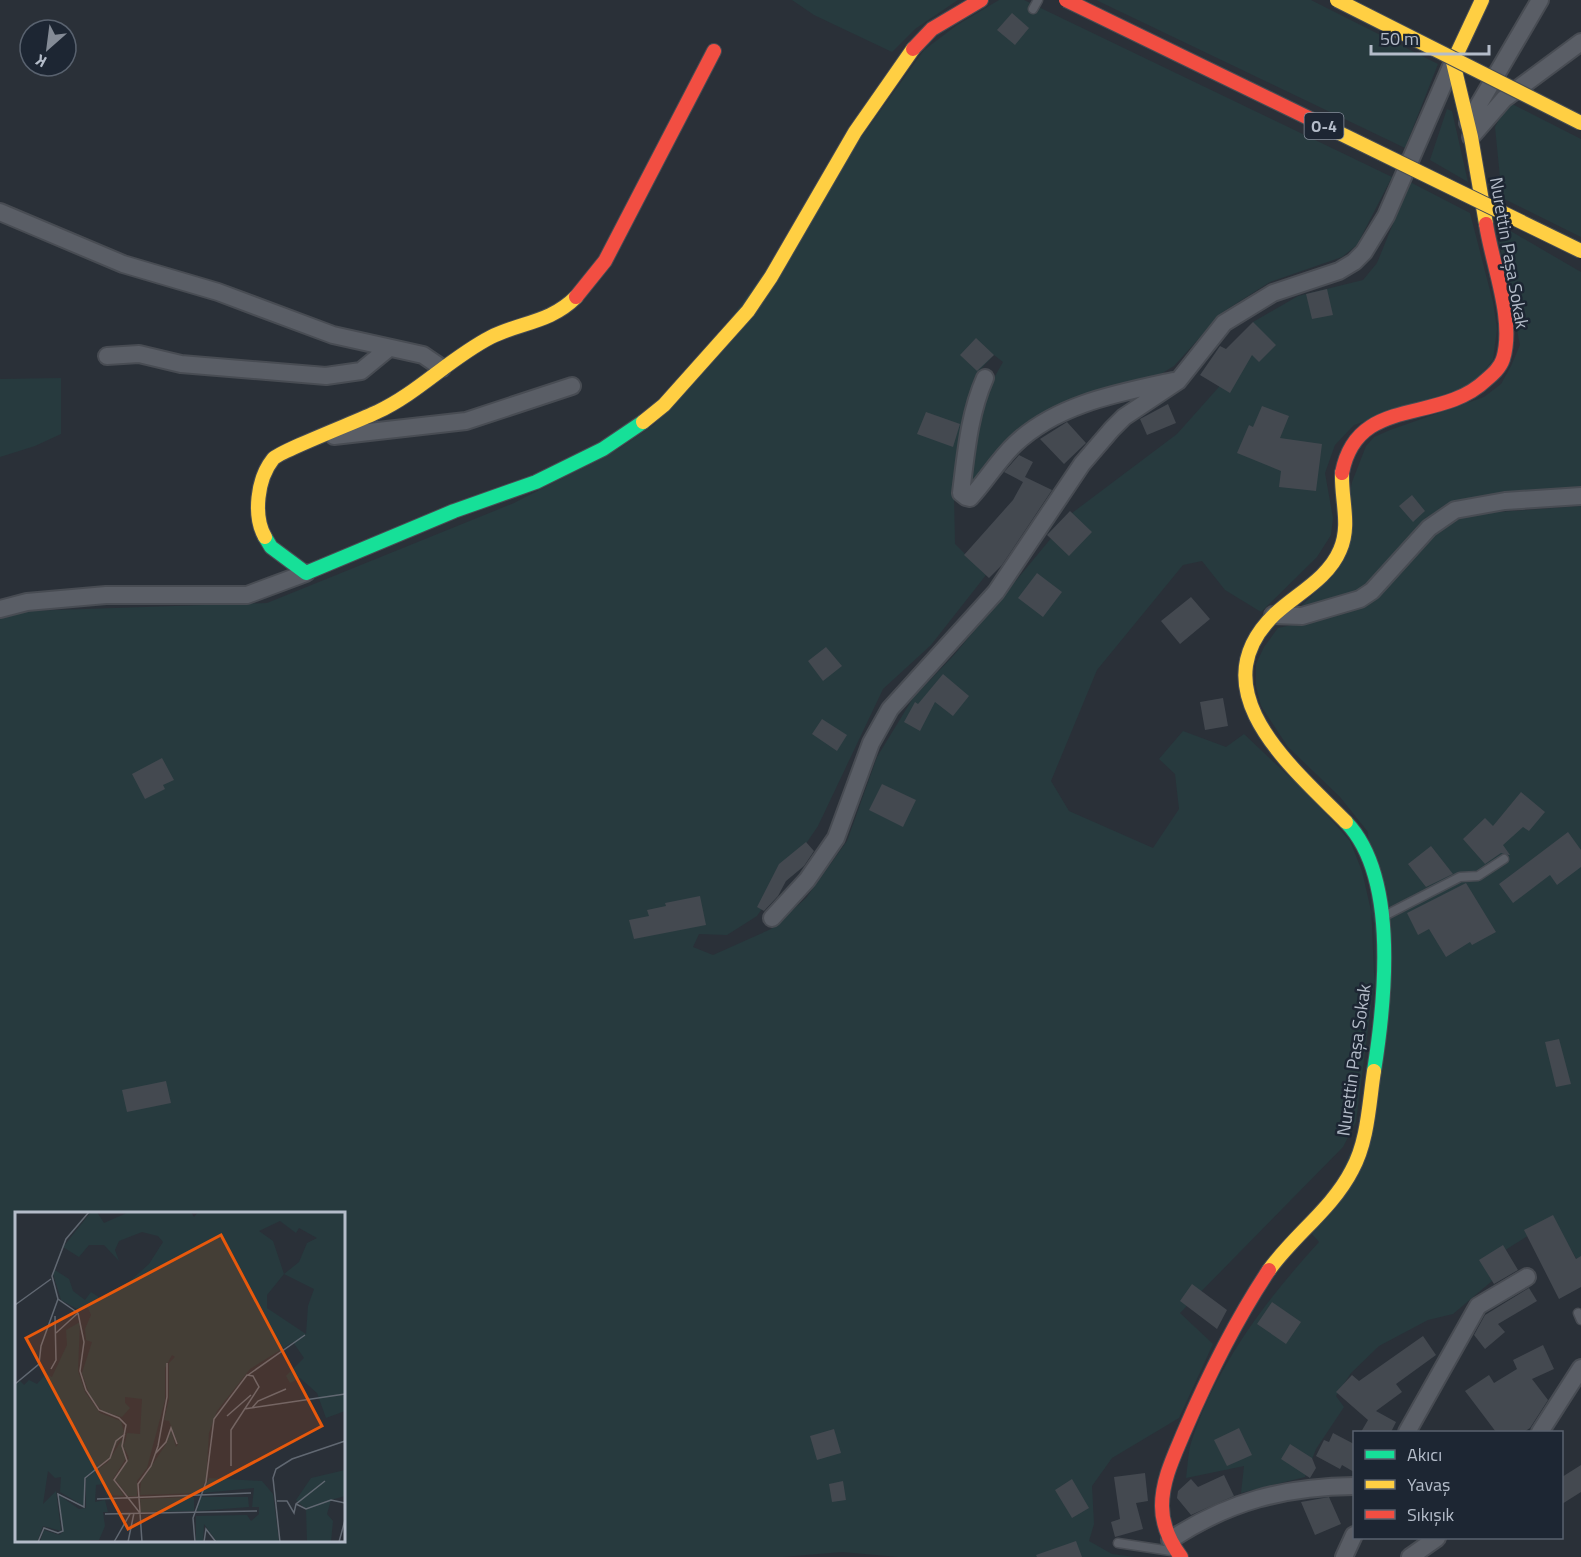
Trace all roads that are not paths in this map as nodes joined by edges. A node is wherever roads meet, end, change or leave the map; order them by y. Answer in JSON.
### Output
{"nodes":[{"id":1,"x":981,"y":0,"type":"edge"},
{"id":2,"x":1038,"y":0,"type":"edge"},
{"id":3,"x":1066,"y":0,"type":"edge"},
{"id":4,"x":1337,"y":0,"type":"edge"},
{"id":5,"x":1482,"y":0,"type":"edge"},
{"id":6,"x":1540,"y":0,"type":"edge"},
{"id":7,"x":1033,"y":9,"type":"dead end"},
{"id":8,"x":1581,"y":42,"type":"edge"},
{"id":9,"x":714,"y":51,"type":"dead end"},
{"id":10,"x":1453,"y":62,"type":"junction"},
{"id":11,"x":1581,"y":123,"type":"edge"},
{"id":12,"x":1470,"y":130,"type":"junction"},
{"id":13,"x":0,"y":212,"type":"edge"},
{"id":14,"x":1581,"y":251,"type":"edge"},
{"id":15,"x":388,"y":348,"type":"junction"},
{"id":16,"x":106,"y":356,"type":"dead end"},
{"id":17,"x":442,"y":368,"type":"junction"},
{"id":18,"x":985,"y":378,"type":"dead end"},
{"id":19,"x":1180,"y":379,"type":"junction"},
{"id":20,"x":573,"y":386,"type":"dead end"},
{"id":21,"x":317,"y":438,"type":"junction"},
{"id":22,"x":1581,"y":496,"type":"edge"},
{"id":23,"x":306,"y":573,"type":"junction"},
{"id":24,"x":0,"y":609,"type":"edge"},
{"id":25,"x":1273,"y":615,"type":"junction"},
{"id":26,"x":1504,"y":860,"type":"dead end"},
{"id":27,"x":772,"y":918,"type":"dead end"},
{"id":28,"x":1380,"y":918,"type":"junction"},
{"id":29,"x":1527,"y":1276,"type":"dead end"},
{"id":30,"x":1581,"y":1368,"type":"edge"},
{"id":31,"x":1408,"y":1431,"type":"edge"},
{"id":32,"x":1541,"y":1431,"type":"edge"},
{"id":33,"x":1353,"y":1486,"type":"edge"},
{"id":34,"x":1353,"y":1537,"type":"edge"},
{"id":35,"x":1436,"y":1539,"type":"edge"},
{"id":36,"x":1118,"y":1543,"type":"dead end"},
{"id":37,"x":1176,"y":1550,"type":"edge"},
{"id":38,"x":1344,"y":1557,"type":"edge"},
{"id":39,"x":1410,"y":1557,"type":"edge"}],
"edges":[{"from":1,"to":23,"type":"main road"},
{"from":2,"to":7,"type":"lane"},
{"from":3,"to":14,"type":"main road","number":"O-4","bridge":true},
{"from":4,"to":11,"type":"main road","bridge":true},
{"from":5,"to":10,"type":"main road"},
{"from":6,"to":12,"type":"street"},
{"from":8,"to":12,"type":"street"},
{"from":9,"to":17,"type":"main road"},
{"from":10,"to":12,"type":"main road","name":"Nurettin Paşa Sokak"},
{"from":10,"to":19,"type":"street"},
{"from":12,"to":25,"type":"main road","name":"Nurettin Paşa Sokak"},
{"from":13,"to":15,"type":"street"},
{"from":15,"to":16,"type":"street"},
{"from":15,"to":17,"type":"street"},
{"from":17,"to":21,"type":"main road"},
{"from":18,"to":19,"type":"street"},
{"from":19,"to":27,"type":"street"},
{"from":20,"to":21,"type":"street"},
{"from":21,"to":23,"type":"main road"},
{"from":22,"to":25,"type":"street"},
{"from":23,"to":24,"type":"street"},
{"from":25,"to":28,"type":"main road","name":"Nurettin Paşa Sokak"},
{"from":26,"to":28,"type":"lane"},
{"from":28,"to":37,"type":"main road","name":"Nurettin Paşa Sokak"},
{"from":29,"to":31,"type":"street"},
{"from":30,"to":32,"type":"street"},
{"from":33,"to":37,"type":"street"},
{"from":34,"to":38,"type":"street"},
{"from":35,"to":39,"type":"street"},
{"from":36,"to":37,"type":"lane"}]}
